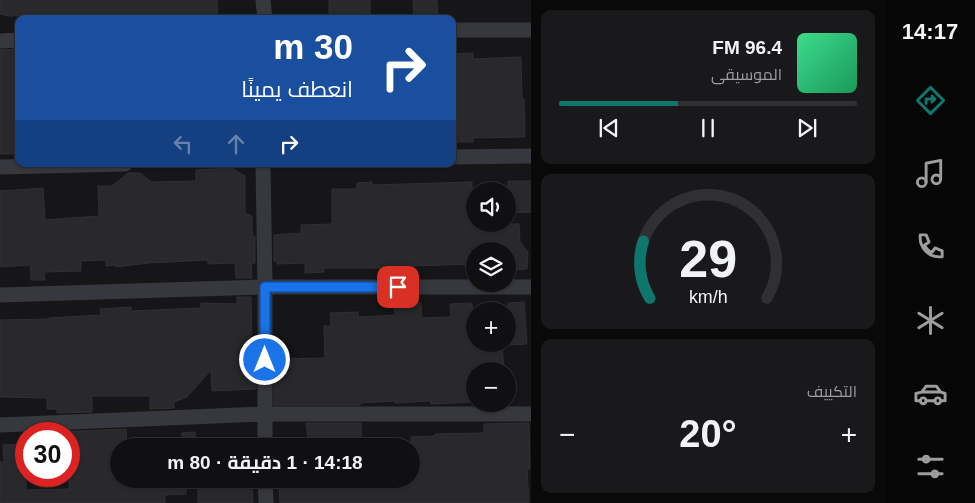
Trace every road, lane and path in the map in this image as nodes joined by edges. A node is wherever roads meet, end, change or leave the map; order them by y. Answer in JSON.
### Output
{"nodes":[{"id":1,"x":263,"y":0,"type":"edge"},
{"id":2,"x":265,"y":15,"type":"edge"},
{"id":3,"x":456,"y":30,"type":"edge"},
{"id":4,"x":531,"y":30,"type":"edge"},
{"id":5,"x":15,"y":40,"type":"edge"},
{"id":6,"x":0,"y":41,"type":"edge"},
{"id":7,"x":531,"y":156,"type":"edge"},
{"id":8,"x":456,"y":157,"type":"edge"},
{"id":9,"x":0,"y":167,"type":"edge"},
{"id":10,"x":15,"y":167,"type":"edge"},
{"id":11,"x":263,"y":167,"type":"edge"},
{"id":12,"x":265,"y":287,"type":"junction"},
{"id":13,"x":531,"y":287,"type":"edge"},
{"id":14,"x":0,"y":295,"type":"edge"},
{"id":15,"x":264,"y":414,"type":"junction"},
{"id":16,"x":531,"y":414,"type":"edge"},
{"id":17,"x":0,"y":425,"type":"edge"},
{"id":18,"x":265,"y":438,"type":"edge"},
{"id":19,"x":266,"y":488,"type":"edge"},
{"id":20,"x":266,"y":503,"type":"edge"}],
"edges":[{"from":1,"to":2,"type":"street"},
{"from":3,"to":4,"type":"street"},
{"from":5,"to":6,"type":"street"},
{"from":7,"to":8,"type":"street"},
{"from":9,"to":10,"type":"street"},
{"from":11,"to":12,"type":"street"},
{"from":12,"to":13,"type":"street"},
{"from":12,"to":14,"type":"street"},
{"from":12,"to":15,"type":"street"},
{"from":15,"to":16,"type":"street"},
{"from":15,"to":17,"type":"street"},
{"from":15,"to":18,"type":"street"},
{"from":19,"to":20,"type":"street"}]}
